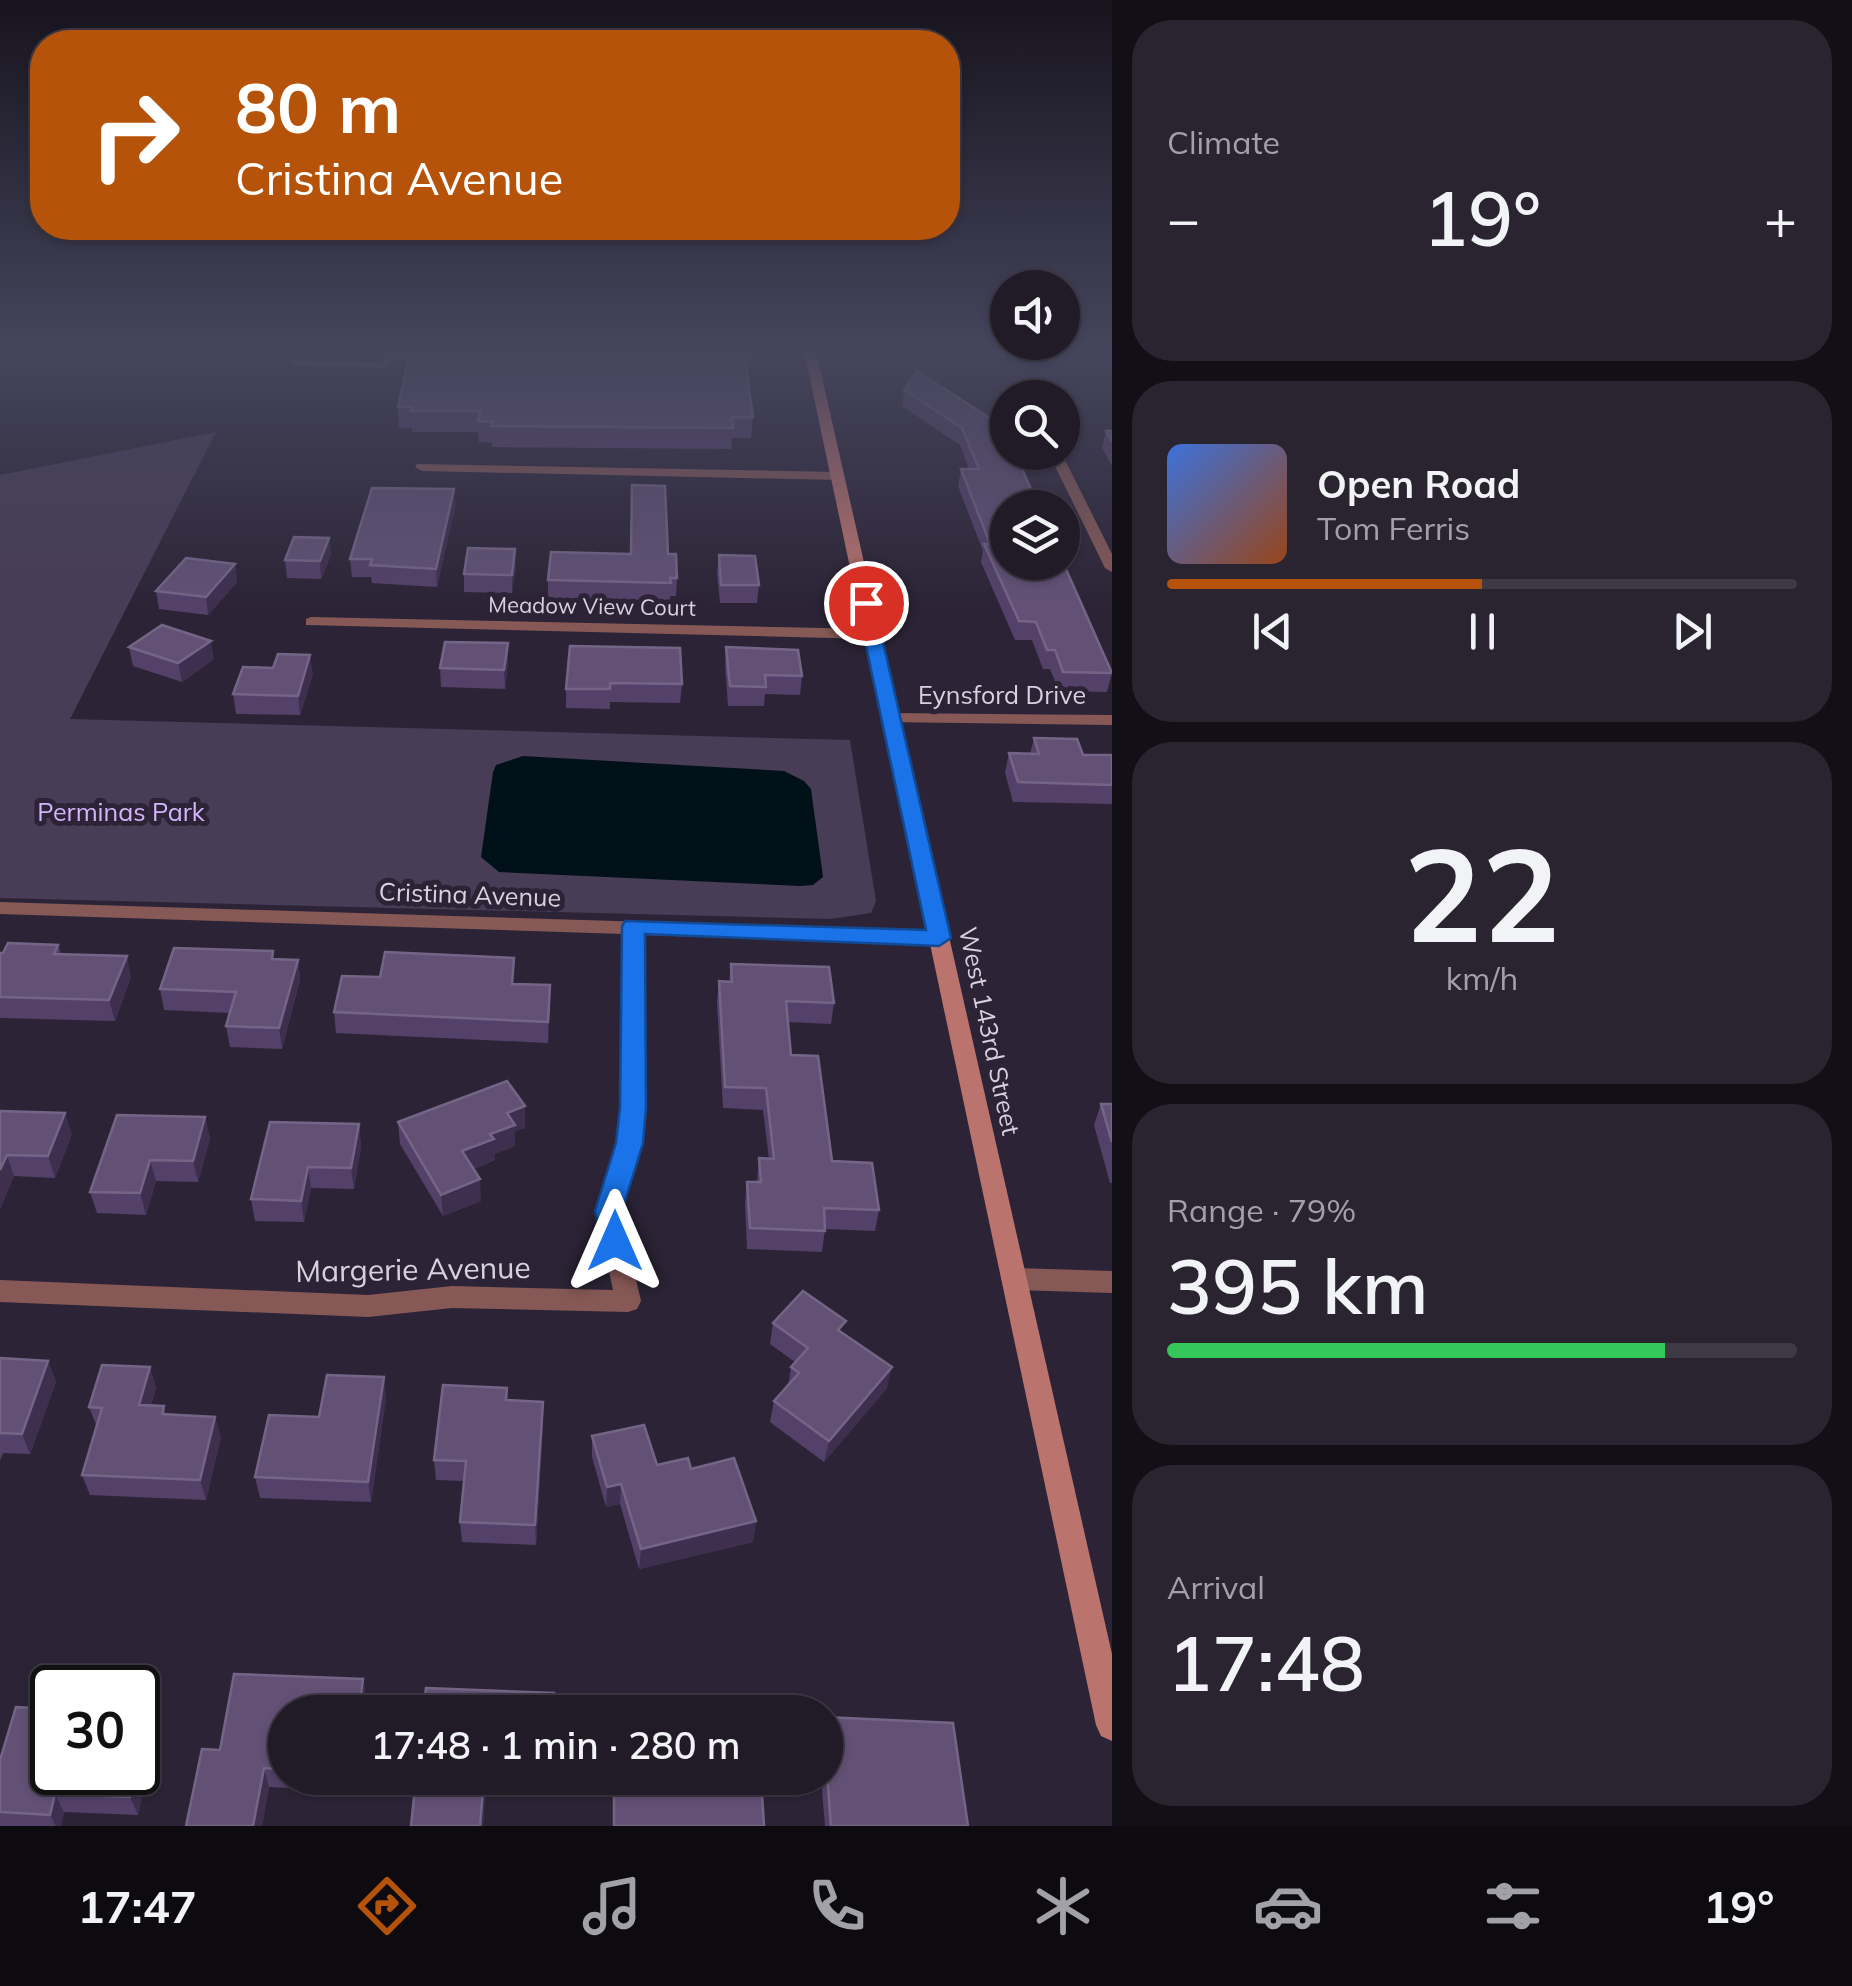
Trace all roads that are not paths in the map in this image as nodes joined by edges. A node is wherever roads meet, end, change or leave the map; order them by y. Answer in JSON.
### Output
{"nodes":[{"id":1,"x":829,"y":436,"type":"edge"},
{"id":2,"x":422,"y":468,"type":"dead end"},
{"id":3,"x":1063,"y":470,"type":"edge"},
{"id":4,"x":838,"y":476,"type":"junction"},
{"id":5,"x":1112,"y":568,"type":"edge"},
{"id":6,"x":311,"y":622,"type":"dead end"},
{"id":7,"x":872,"y":634,"type":"junction"},
{"id":8,"x":891,"y":718,"type":"junction"},
{"id":9,"x":1112,"y":720,"type":"edge"},
{"id":10,"x":0,"y":908,"type":"edge"},
{"id":11,"x":633,"y":926,"type":"junction"},
{"id":12,"x":939,"y":938,"type":"junction"},
{"id":13,"x":1014,"y":1279,"type":"junction"},
{"id":14,"x":1112,"y":1282,"type":"edge"},
{"id":15,"x":0,"y":1291,"type":"edge"},
{"id":16,"x":1112,"y":1725,"type":"edge"}],
"edges":[{"from":1,"to":4,"type":"main road","name":"West 143rd Street"},
{"from":2,"to":4,"type":"street"},
{"from":3,"to":5,"type":"street"},
{"from":4,"to":7,"type":"main road","name":"West 143rd Street"},
{"from":6,"to":7,"type":"street","name":"Meadow View Court"},
{"from":7,"to":8,"type":"main road","name":"West 143rd Street"},
{"from":8,"to":9,"type":"street","name":"Eynsford Drive"},
{"from":8,"to":12,"type":"main road","name":"West 143rd Street"},
{"from":10,"to":11,"type":"street","name":"Cristina Avenue"},
{"from":11,"to":12,"type":"street","name":"Cristina Avenue"},
{"from":11,"to":15,"type":"street","name":"Margerie Avenue"},
{"from":12,"to":13,"type":"main road","name":"West 143rd Street"},
{"from":13,"to":14,"type":"street"},
{"from":13,"to":16,"type":"main road","name":"West 143rd Street"}]}
